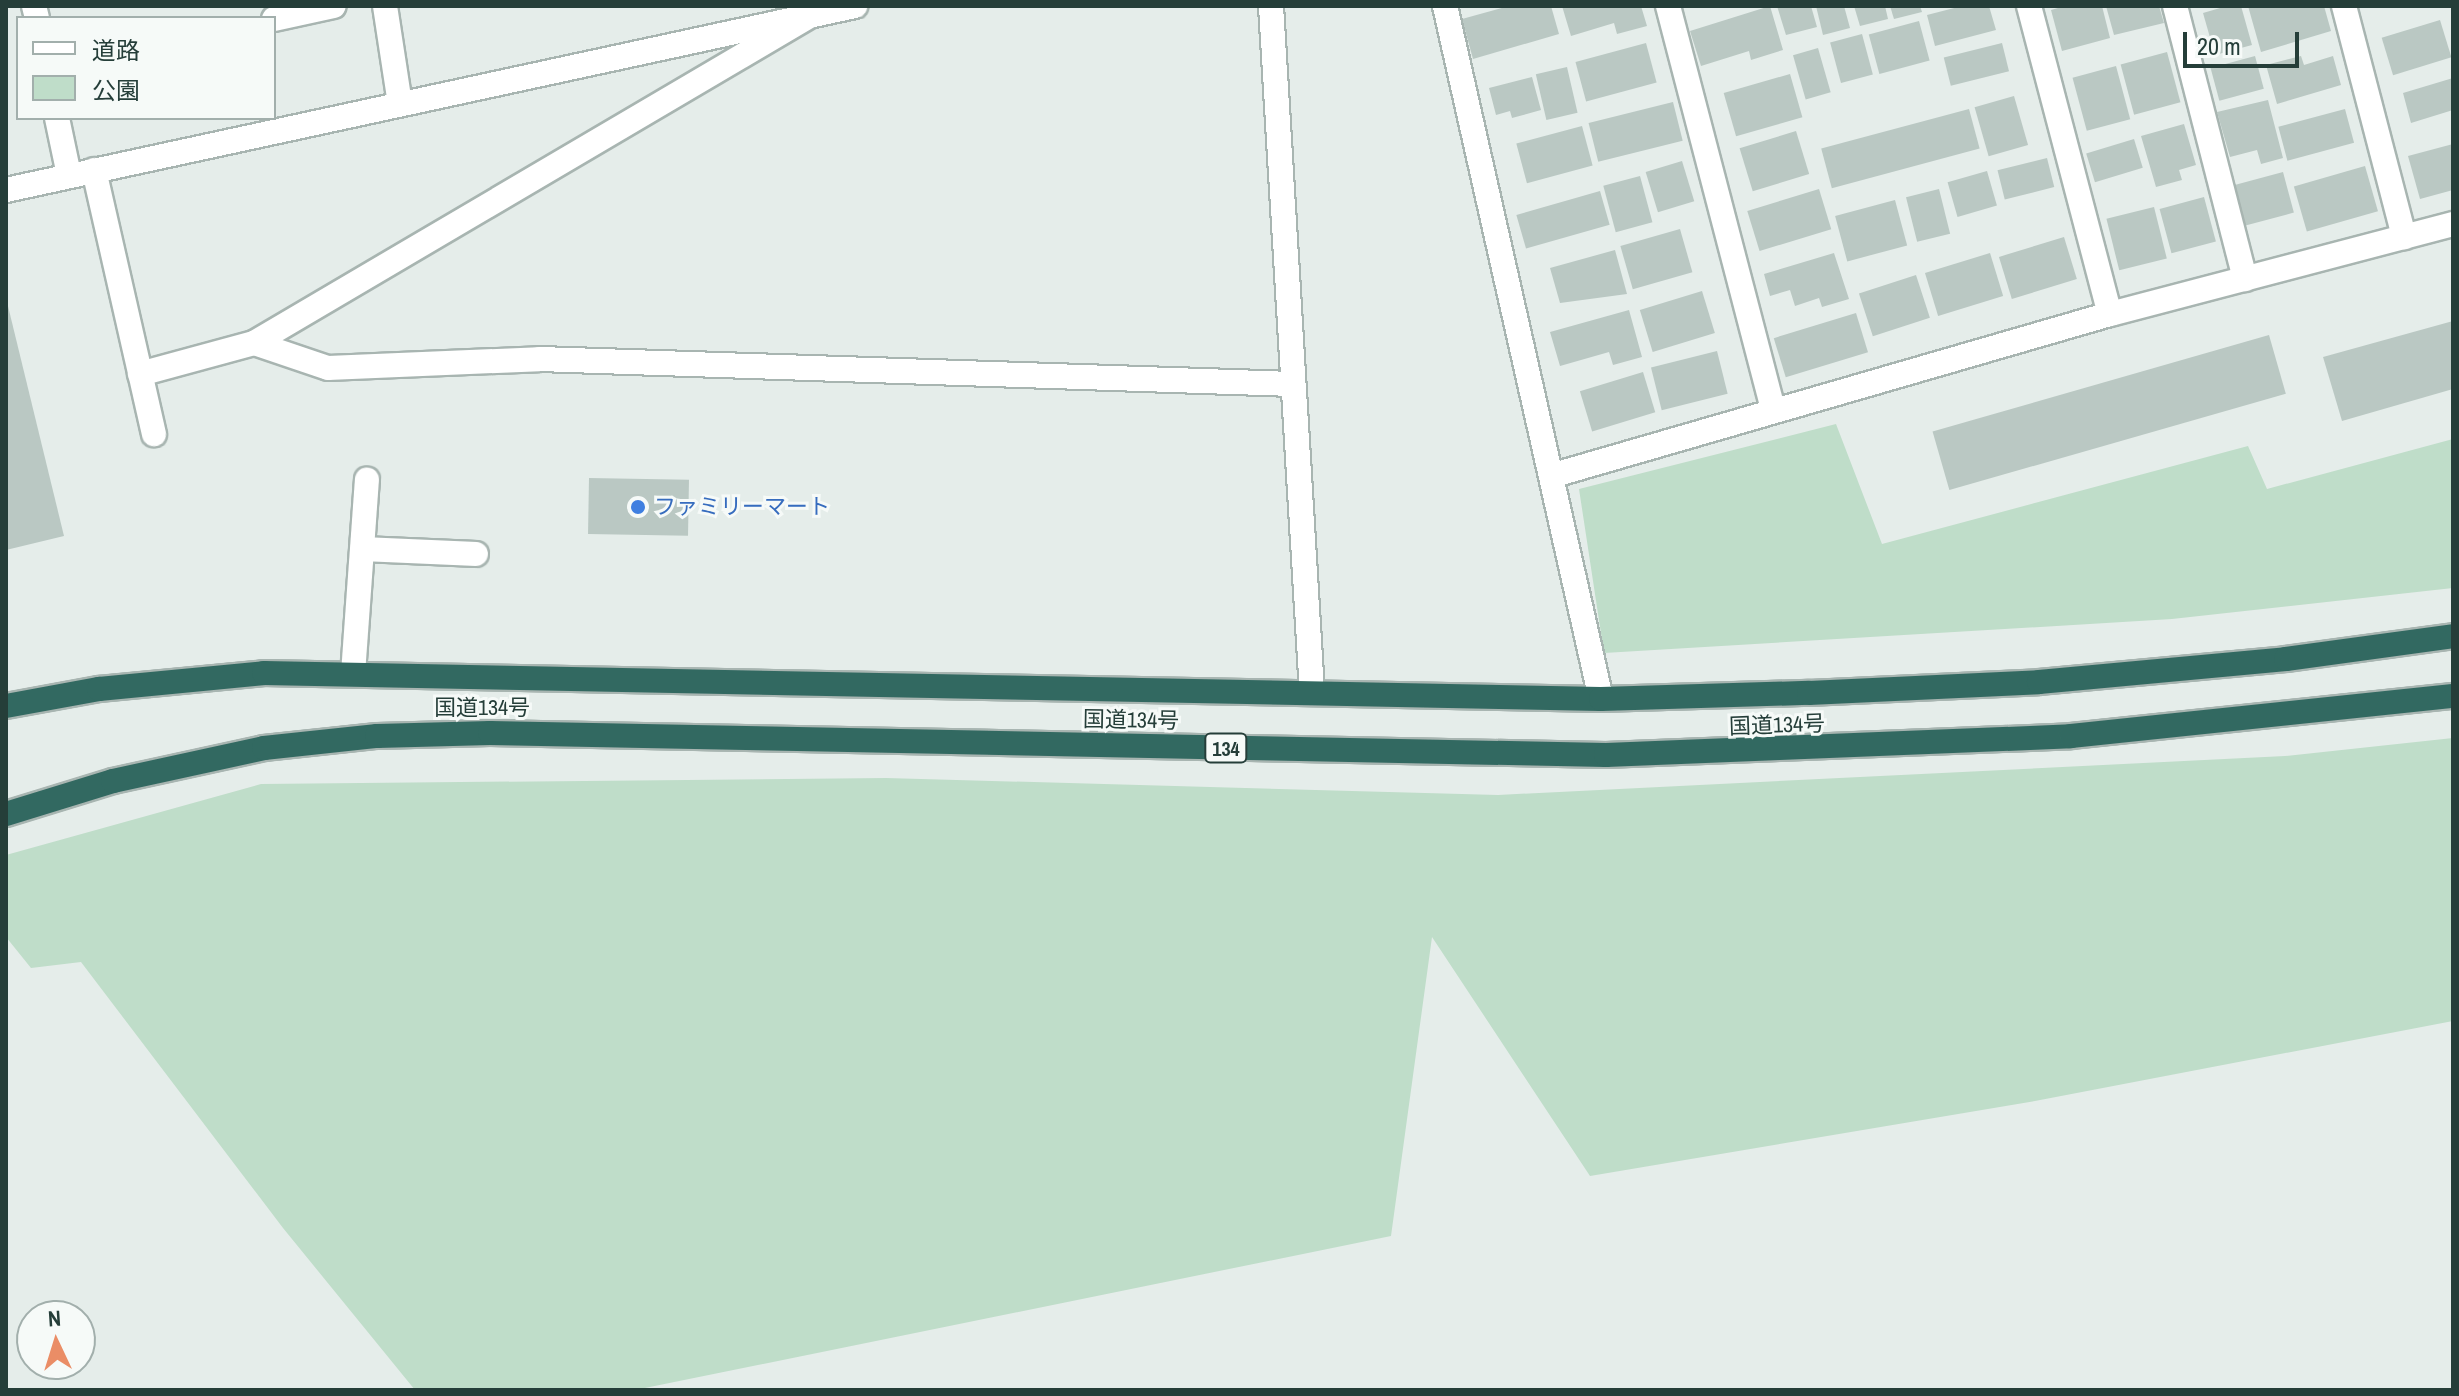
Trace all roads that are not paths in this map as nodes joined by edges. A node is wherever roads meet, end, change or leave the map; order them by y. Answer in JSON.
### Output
{"nodes":[{"id":1,"x":334,"y":6,"type":"edge"},
{"id":2,"x":385,"y":6,"type":"edge"},
{"id":3,"x":855,"y":6,"type":"edge"},
{"id":4,"x":1271,"y":6,"type":"edge"},
{"id":5,"x":1445,"y":6,"type":"edge"},
{"id":6,"x":1668,"y":6,"type":"edge"},
{"id":7,"x":2029,"y":6,"type":"edge"},
{"id":8,"x":2175,"y":6,"type":"edge"},
{"id":9,"x":2344,"y":6,"type":"edge"},
{"id":10,"x":808,"y":17,"type":"junction"},
{"id":11,"x":276,"y":19,"type":"edge"},
{"id":12,"x":400,"y":104,"type":"junction"},
{"id":13,"x":57,"y":120,"type":"edge"},
{"id":14,"x":94,"y":170,"type":"junction"},
{"id":15,"x":69,"y":175,"type":"junction"},
{"id":16,"x":6,"y":190,"type":"edge"},
{"id":17,"x":2453,"y":224,"type":"edge"},
{"id":18,"x":2404,"y":237,"type":"junction"},
{"id":19,"x":2245,"y":279,"type":"junction"},
{"id":20,"x":2110,"y":314,"type":"junction"},
{"id":21,"x":254,"y":343,"type":"junction"},
{"id":22,"x":140,"y":374,"type":"junction"},
{"id":23,"x":1293,"y":384,"type":"junction"},
{"id":24,"x":1773,"y":410,"type":"junction"},
{"id":25,"x":154,"y":434,"type":"dead end"},
{"id":26,"x":1554,"y":475,"type":"junction"},
{"id":27,"x":367,"y":480,"type":"dead end"},
{"id":28,"x":363,"y":549,"type":"junction"},
{"id":29,"x":476,"y":554,"type":"dead end"},
{"id":30,"x":2453,"y":636,"type":"edge"},
{"id":31,"x":353,"y":674,"type":"junction"},
{"id":32,"x":1312,"y":692,"type":"junction"},
{"id":33,"x":2453,"y":696,"type":"edge"},
{"id":34,"x":1601,"y":699,"type":"junction"},
{"id":35,"x":6,"y":706,"type":"edge"},
{"id":36,"x":6,"y":814,"type":"edge"}],
"edges":[{"from":1,"to":11,"type":"street"},
{"from":2,"to":12,"type":"street"},
{"from":3,"to":10,"type":"street"},
{"from":4,"to":23,"type":"street"},
{"from":5,"to":26,"type":"street"},
{"from":6,"to":24,"type":"street"},
{"from":7,"to":20,"type":"street"},
{"from":8,"to":19,"type":"street"},
{"from":9,"to":18,"type":"street"},
{"from":10,"to":12,"type":"street"},
{"from":10,"to":21,"type":"street"},
{"from":12,"to":14,"type":"street"},
{"from":13,"to":15,"type":"street"},
{"from":14,"to":15,"type":"street"},
{"from":14,"to":22,"type":"street"},
{"from":15,"to":16,"type":"street"},
{"from":17,"to":18,"type":"street"},
{"from":18,"to":19,"type":"street"},
{"from":19,"to":20,"type":"street"},
{"from":20,"to":24,"type":"street"},
{"from":21,"to":22,"type":"street"},
{"from":21,"to":23,"type":"street"},
{"from":22,"to":25,"type":"street"},
{"from":23,"to":32,"type":"street"},
{"from":24,"to":26,"type":"street"},
{"from":26,"to":34,"type":"street"},
{"from":27,"to":28,"type":"street"},
{"from":28,"to":29,"type":"street"},
{"from":28,"to":31,"type":"street"},
{"from":30,"to":34,"type":"highway","name":"国道134号"},
{"from":31,"to":32,"type":"highway","name":"国道134号"},
{"from":31,"to":35,"type":"highway","name":"国道134号"},
{"from":32,"to":34,"type":"highway","name":"国道134号"},
{"from":33,"to":36,"type":"highway","name":"国道134号","number":"134"}]}
